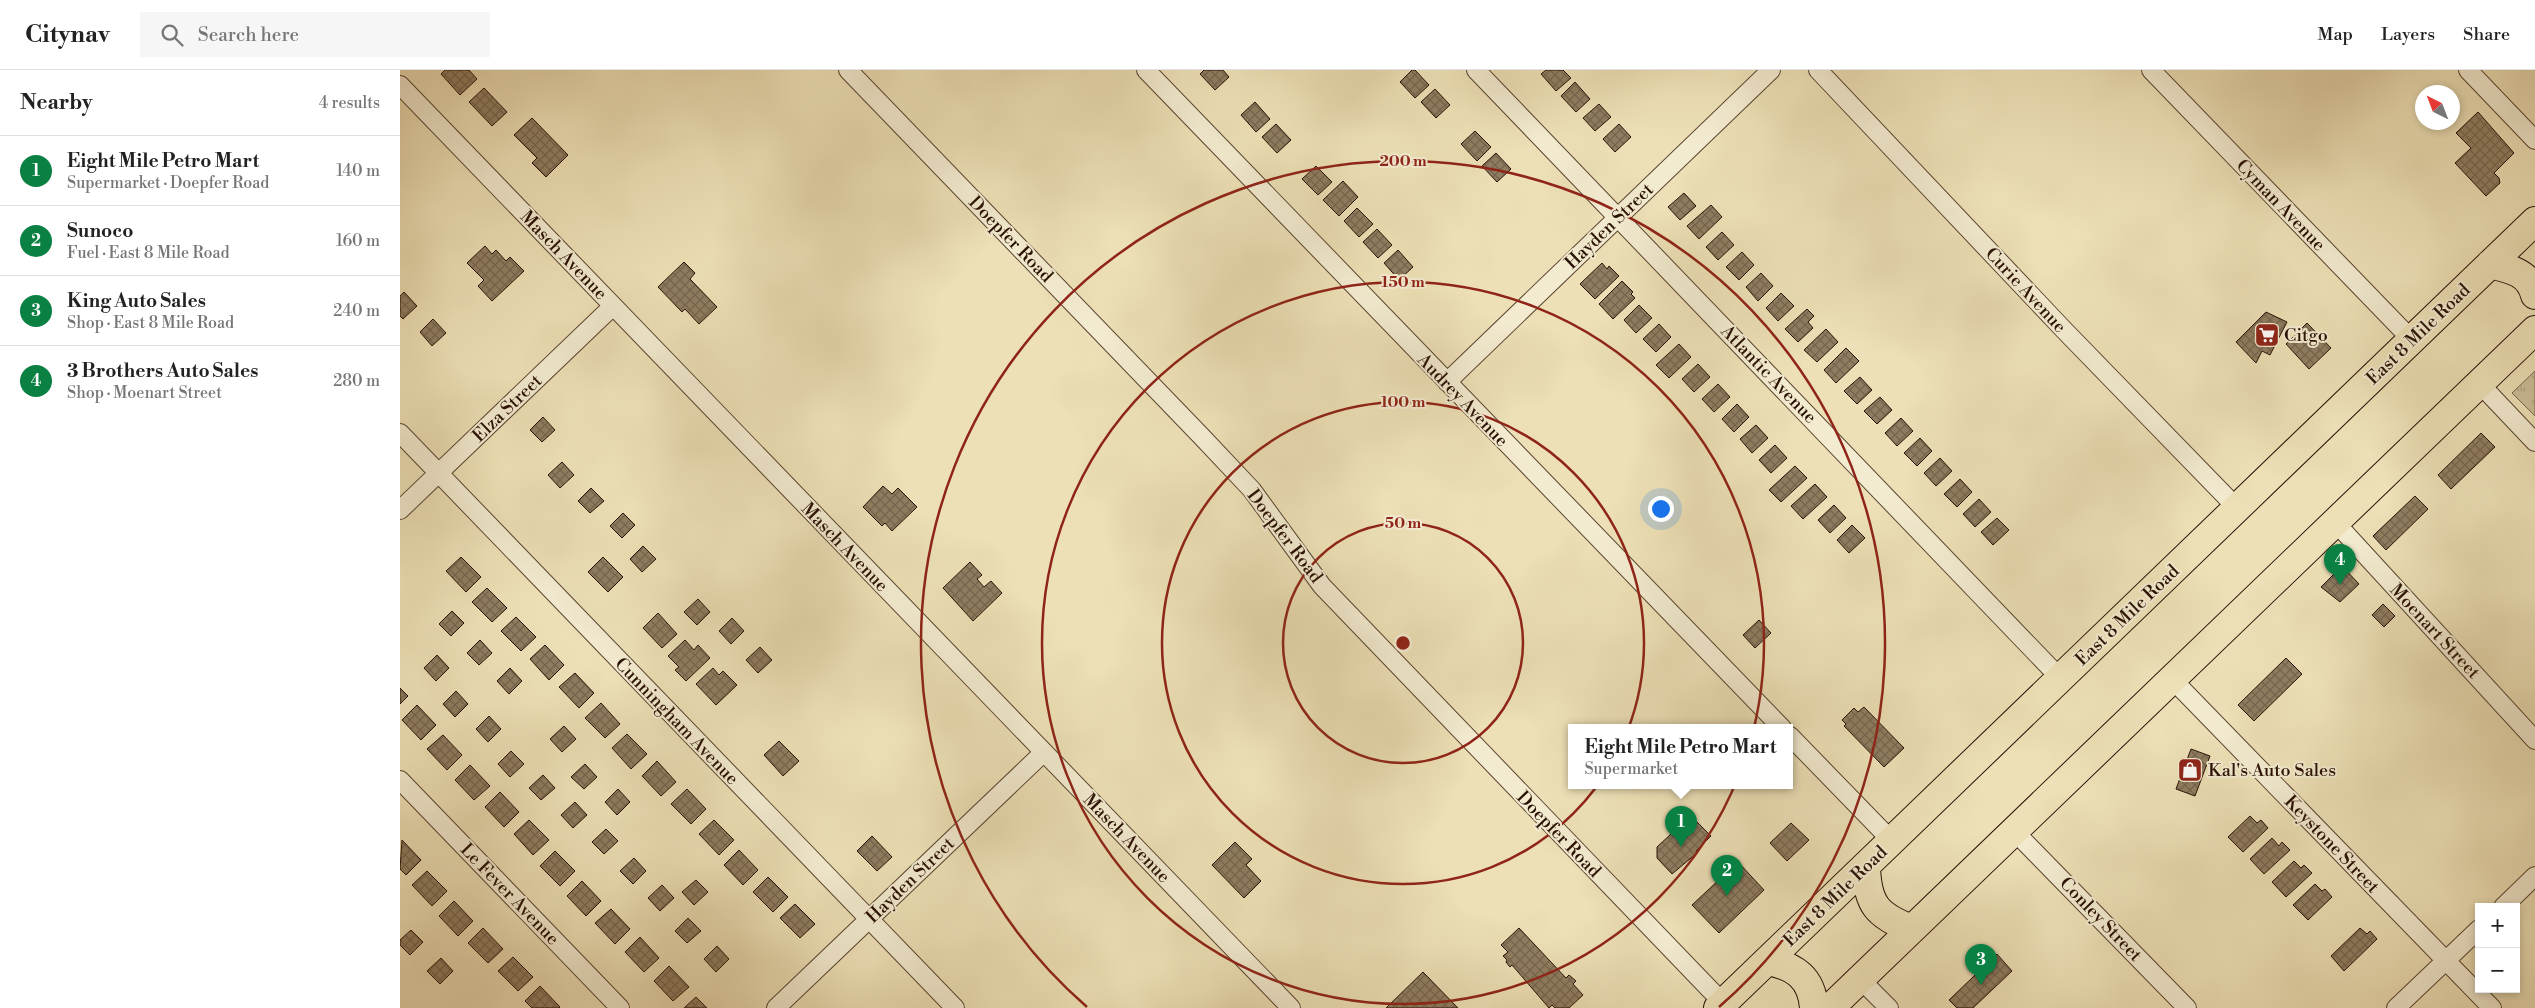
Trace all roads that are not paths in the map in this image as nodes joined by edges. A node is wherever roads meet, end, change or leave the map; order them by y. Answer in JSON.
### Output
{"nodes":[{"id":1,"x":848,"y":70,"type":"edge"},
{"id":2,"x":1146,"y":70,"type":"edge"},
{"id":3,"x":1476,"y":70,"type":"edge"},
{"id":4,"x":1771,"y":70,"type":"edge"},
{"id":5,"x":1818,"y":70,"type":"edge"},
{"id":6,"x":2151,"y":70,"type":"edge"},
{"id":7,"x":2468,"y":70,"type":"edge"},
{"id":8,"x":400,"y":85,"type":"edge"},
{"id":9,"x":2535,"y":140,"type":"edge"},
{"id":10,"x":1618,"y":218,"type":"junction"},
{"id":11,"x":2535,"y":221,"type":"edge"},
{"id":12,"x":2490,"y":264,"type":"junction"},
{"id":13,"x":2535,"y":294,"type":"edge"},
{"id":14,"x":613,"y":306,"type":"junction"},
{"id":15,"x":2535,"y":330,"type":"edge"},
{"id":16,"x":2412,"y":340,"type":"junction"},
{"id":17,"x":1447,"y":382,"type":"junction"},
{"id":18,"x":2479,"y":383,"type":"junction"},
{"id":19,"x":400,"y":433,"type":"edge"},
{"id":20,"x":2535,"y":442,"type":"edge"},
{"id":21,"x":439,"y":473,"type":"junction"},
{"id":22,"x":2237,"y":508,"type":"junction"},
{"id":23,"x":400,"y":510,"type":"edge"},
{"id":24,"x":2335,"y":522,"type":"junction"},
{"id":25,"x":2061,"y":679,"type":"junction"},
{"id":26,"x":2172,"y":679,"type":"junction"},
{"id":27,"x":1778,"y":724,"type":"edge"},
{"id":28,"x":1793,"y":739,"type":"edge"},
{"id":29,"x":2535,"y":740,"type":"edge"},
{"id":30,"x":1044,"y":752,"type":"junction"},
{"id":31,"x":400,"y":780,"type":"edge"},
{"id":32,"x":2014,"y":831,"type":"junction"},
{"id":33,"x":1892,"y":841,"type":"junction"},
{"id":34,"x":1866,"y":866,"type":"junction"},
{"id":35,"x":2535,"y":876,"type":"edge"},
{"id":36,"x":2507,"y":903,"type":"edge"},
{"id":37,"x":869,"y":919,"type":"junction"},
{"id":38,"x":1912,"y":929,"type":"junction"},
{"id":39,"x":2475,"y":933,"type":"edge"},
{"id":40,"x":1767,"y":961,"type":"junction"},
{"id":41,"x":2445,"y":961,"type":"junction"},
{"id":42,"x":1860,"y":979,"type":"junction"},
{"id":43,"x":1720,"y":1006,"type":"edge"},
{"id":44,"x":620,"y":1008,"type":"edge"},
{"id":45,"x":776,"y":1008,"type":"edge"},
{"id":46,"x":955,"y":1008,"type":"edge"},
{"id":47,"x":1291,"y":1008,"type":"edge"},
{"id":48,"x":1814,"y":1008,"type":"edge"},
{"id":49,"x":1830,"y":1008,"type":"edge"},
{"id":50,"x":1889,"y":1008,"type":"edge"},
{"id":51,"x":2187,"y":1008,"type":"edge"},
{"id":52,"x":2396,"y":1008,"type":"edge"},
{"id":53,"x":2492,"y":1008,"type":"edge"}],
"edges":[{"from":1,"to":43,"type":"street","name":"Doepfer Road"},
{"from":2,"to":17,"type":"street","name":"Audrey Avenue"},
{"from":3,"to":10,"type":"street","name":"Atlantic Avenue"},
{"from":4,"to":10,"type":"street","name":"Hayden Street"},
{"from":5,"to":22,"type":"street","name":"Curie Avenue"},
{"from":6,"to":16,"type":"street","name":"Cyman Avenue"},
{"from":7,"to":9,"type":"street"},
{"from":8,"to":14,"type":"street","name":"Masch Avenue"},
{"from":10,"to":17,"type":"street","name":"Hayden Street"},
{"from":10,"to":25,"type":"street","name":"Atlantic Avenue"},
{"from":11,"to":12,"type":"highway","name":"East 8 Mile Road"},
{"from":12,"to":13,"type":"highway"},
{"from":12,"to":16,"type":"highway","name":"East 8 Mile Road"},
{"from":14,"to":21,"type":"street","name":"Elza Street"},
{"from":14,"to":30,"type":"street","name":"Masch Avenue"},
{"from":15,"to":18,"type":"highway"},
{"from":16,"to":22,"type":"highway","name":"East 8 Mile Road"},
{"from":17,"to":27,"type":"street","name":"Audrey Avenue"},
{"from":18,"to":20,"type":"street"},
{"from":18,"to":24,"type":"highway"},
{"from":19,"to":21,"type":"street","name":"Cunningham Avenue"},
{"from":21,"to":23,"type":"street","name":"Elza Street"},
{"from":21,"to":37,"type":"street","name":"Cunningham Avenue"},
{"from":22,"to":25,"type":"highway","name":"East 8 Mile Road"},
{"from":24,"to":26,"type":"highway"},
{"from":24,"to":29,"type":"street","name":"Moenart Street"},
{"from":25,"to":33,"type":"highway","name":"East 8 Mile Road"},
{"from":26,"to":32,"type":"highway"},
{"from":26,"to":41,"type":"street","name":"Keystone Street"},
{"from":28,"to":33,"type":"street"},
{"from":30,"to":37,"type":"street","name":"Hayden Street"},
{"from":30,"to":47,"type":"street","name":"Masch Avenue"},
{"from":31,"to":44,"type":"street","name":"Le Fever Avenue"},
{"from":32,"to":38,"type":"highway"},
{"from":32,"to":51,"type":"street","name":"Conley Street"},
{"from":33,"to":34,"type":"highway","name":"East 8 Mile Road"},
{"from":34,"to":38,"type":"highway"},
{"from":34,"to":40,"type":"highway","name":"East 8 Mile Road"},
{"from":35,"to":36,"type":"street"},
{"from":37,"to":45,"type":"street","name":"Hayden Street"},
{"from":37,"to":46,"type":"street","name":"Cunningham Avenue"},
{"from":38,"to":42,"type":"highway"},
{"from":39,"to":41,"type":"street"},
{"from":40,"to":43,"type":"highway","name":"East 8 Mile Road"},
{"from":40,"to":48,"type":"highway"},
{"from":41,"to":52,"type":"street"},
{"from":41,"to":53,"type":"street","name":"Keystone Street"},
{"from":42,"to":49,"type":"highway"},
{"from":42,"to":50,"type":"street"}]}
